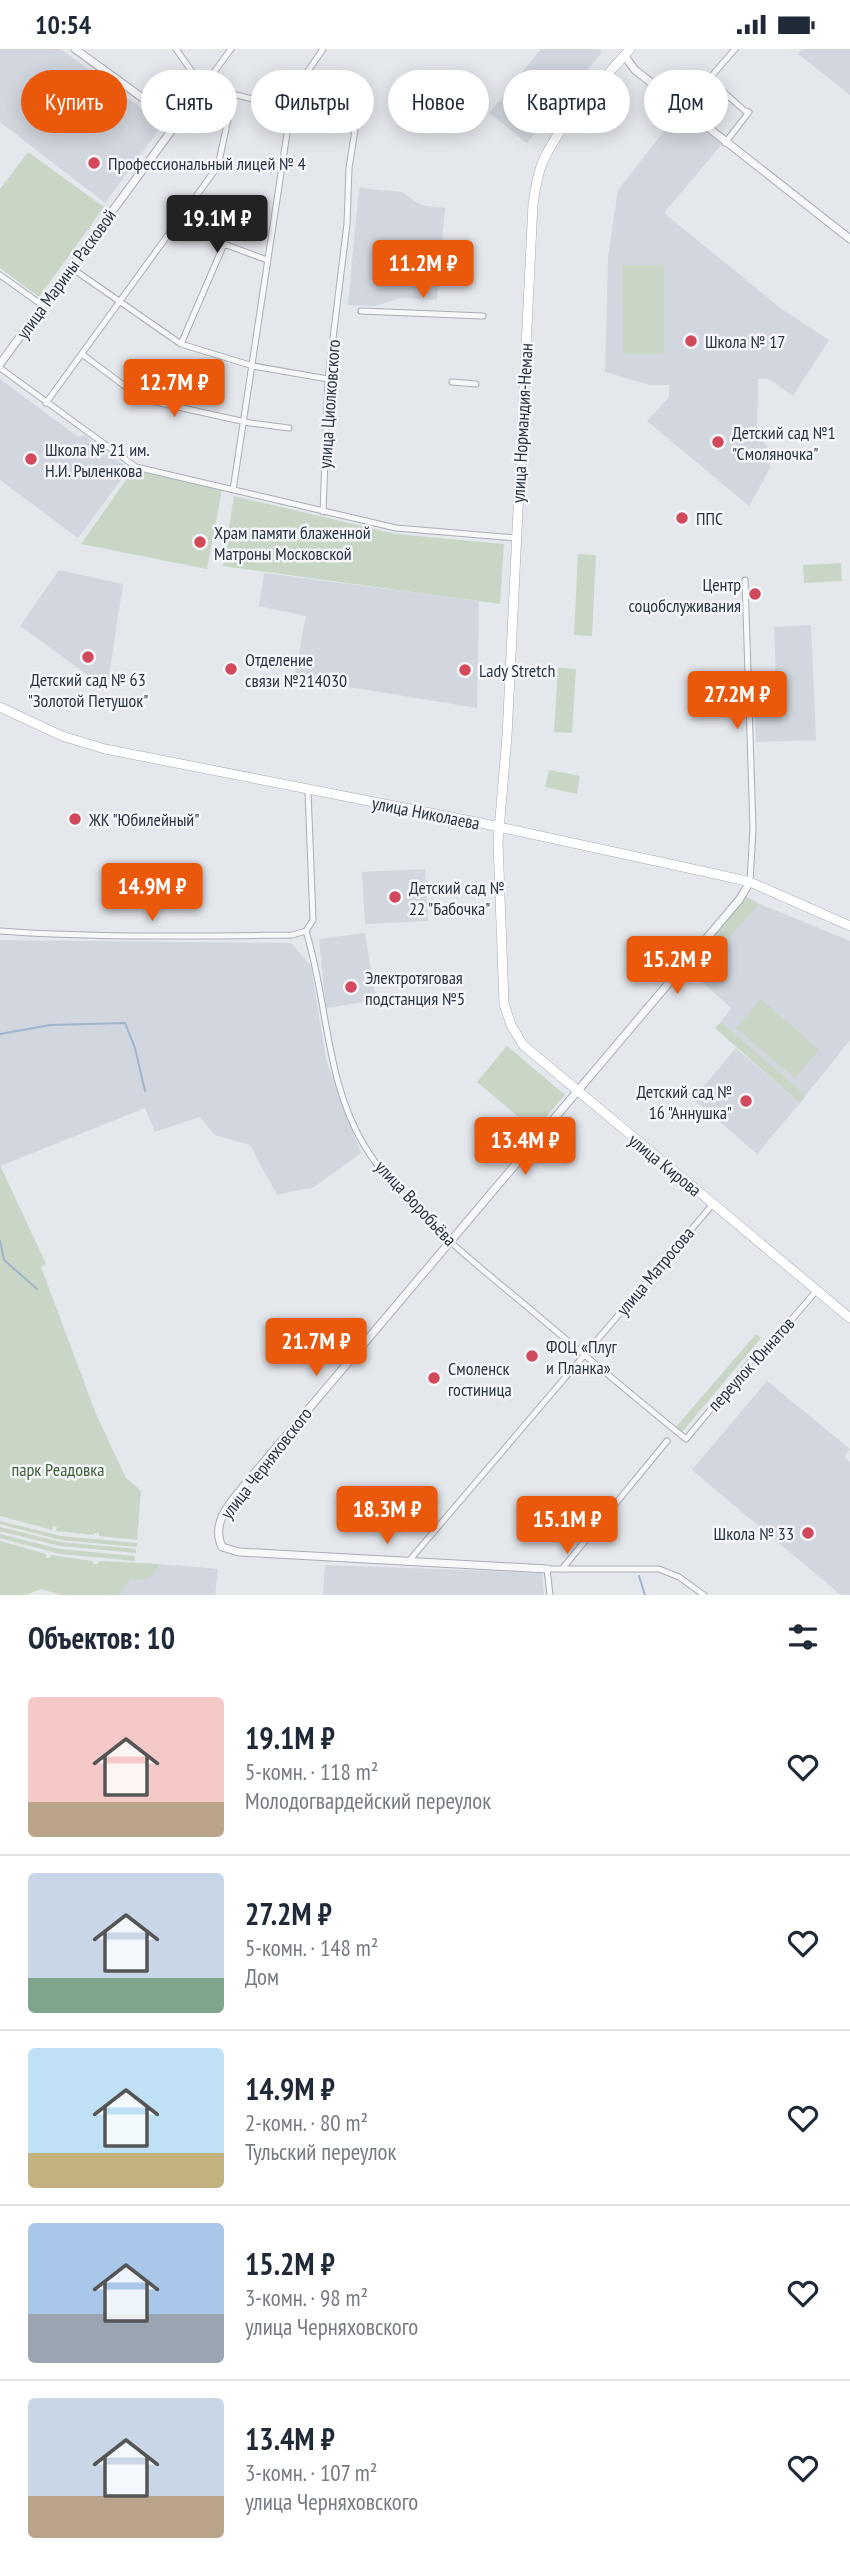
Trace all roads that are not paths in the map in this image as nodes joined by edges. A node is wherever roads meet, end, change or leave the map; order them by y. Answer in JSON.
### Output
{"nodes":[{"id":1,"x":75,"y":49,"type":"edge"},
{"id":2,"x":176,"y":49,"type":"edge"},
{"id":3,"x":231,"y":49,"type":"edge"},
{"id":4,"x":323,"y":49,"type":"edge"},
{"id":5,"x":735,"y":49,"type":"edge"},
{"id":6,"x":625,"y":51,"type":"edge"},
{"id":7,"x":191,"y":70,"type":"edge"},
{"id":8,"x":216,"y":70,"type":"edge"},
{"id":9,"x":309,"y":70,"type":"edge"},
{"id":10,"x":141,"y":97,"type":"edge"},
{"id":11,"x":170,"y":133,"type":"edge"},
{"id":12,"x":225,"y":133,"type":"edge"},
{"id":13,"x":287,"y":133,"type":"edge"},
{"id":14,"x":355,"y":133,"type":"edge"},
{"id":15,"x":725,"y":143,"type":"junction"},
{"id":16,"x":178,"y":223,"type":"junction"},
{"id":17,"x":850,"y":239,"type":"edge"},
{"id":18,"x":224,"y":244,"type":"junction"},
{"id":19,"x":267,"y":260,"type":"junction"},
{"id":20,"x":70,"y":267,"type":"junction"},
{"id":21,"x":0,"y":275,"type":"edge"},
{"id":22,"x":120,"y":302,"type":"junction"},
{"id":23,"x":43,"y":305,"type":"junction"},
{"id":24,"x":361,"y":311,"type":"dead end"},
{"id":25,"x":484,"y":316,"type":"dead end"},
{"id":26,"x":181,"y":344,"type":"junction"},
{"id":27,"x":82,"y":354,"type":"junction"},
{"id":28,"x":0,"y":366,"type":"edge"},
{"id":29,"x":253,"y":366,"type":"junction"},
{"id":30,"x":328,"y":379,"type":"junction"},
{"id":31,"x":452,"y":382,"type":"dead end"},
{"id":32,"x":476,"y":384,"type":"dead end"},
{"id":33,"x":46,"y":403,"type":"junction"},
{"id":34,"x":245,"y":421,"type":"junction"},
{"id":35,"x":289,"y":428,"type":"dead end"},
{"id":36,"x":233,"y":490,"type":"junction"},
{"id":37,"x":323,"y":512,"type":"junction"},
{"id":38,"x":517,"y":538,"type":"junction"},
{"id":39,"x":745,"y":580,"type":"dead end"},
{"id":40,"x":0,"y":707,"type":"edge"},
{"id":41,"x":309,"y":791,"type":"junction"},
{"id":42,"x":498,"y":827,"type":"junction"},
{"id":43,"x":750,"y":882,"type":"junction"},
{"id":44,"x":850,"y":926,"type":"edge"},
{"id":45,"x":0,"y":931,"type":"edge"},
{"id":46,"x":306,"y":931,"type":"junction"},
{"id":47,"x":578,"y":1092,"type":"junction"},
{"id":48,"x":713,"y":1203,"type":"junction"},
{"id":49,"x":451,"y":1243,"type":"junction"},
{"id":50,"x":817,"y":1290,"type":"junction"},
{"id":51,"x":850,"y":1318,"type":"edge"},
{"id":52,"x":584,"y":1355,"type":"junction"},
{"id":53,"x":686,"y":1439,"type":"joint"},
{"id":54,"x":667,"y":1441,"type":"dead end"},
{"id":55,"x":408,"y":1562,"type":"junction"},
{"id":56,"x":547,"y":1569,"type":"junction"},
{"id":57,"x":561,"y":1569,"type":"junction"},
{"id":58,"x":550,"y":1595,"type":"edge"},
{"id":59,"x":704,"y":1595,"type":"edge"}],
"edges":[{"from":1,"to":10,"type":"street"},
{"from":2,"to":7,"type":"street"},
{"from":3,"to":8,"type":"street","name":"улица Марины Расковой"},
{"from":4,"to":9,"type":"street"},
{"from":5,"to":15,"type":"street"},
{"from":6,"to":15,"type":"street"},
{"from":6,"to":38,"type":"main road","name":"улица Нормандия-Неман"},
{"from":11,"to":20,"type":"street","name":"улица Марины Расковой"},
{"from":12,"to":16,"type":"street"},
{"from":13,"to":19,"type":"street"},
{"from":14,"to":30,"type":"street","name":"улица Циолковского"},
{"from":15,"to":17,"type":"street"},
{"from":16,"to":18,"type":"street"},
{"from":16,"to":22,"type":"street"},
{"from":18,"to":19,"type":"street"},
{"from":18,"to":26,"type":"street"},
{"from":19,"to":29,"type":"street"},
{"from":20,"to":22,"type":"street"},
{"from":20,"to":23,"type":"street","name":"улица Марины Расковой"},
{"from":21,"to":23,"type":"street"},
{"from":22,"to":26,"type":"street"},
{"from":22,"to":27,"type":"street"},
{"from":23,"to":28,"type":"street","name":"улица Марины Расковой"},
{"from":24,"to":25,"type":"street"},
{"from":26,"to":29,"type":"street"},
{"from":27,"to":33,"type":"street"},
{"from":27,"to":34,"type":"street"},
{"from":28,"to":33,"type":"street"},
{"from":29,"to":30,"type":"street"},
{"from":29,"to":34,"type":"street"},
{"from":30,"to":37,"type":"street","name":"улица Циолковского"},
{"from":31,"to":32,"type":"street"},
{"from":33,"to":36,"type":"street"},
{"from":34,"to":35,"type":"street"},
{"from":34,"to":36,"type":"street"},
{"from":36,"to":37,"type":"street"},
{"from":37,"to":38,"type":"street"},
{"from":38,"to":42,"type":"main road","name":"улица Нормандия-Неман"},
{"from":39,"to":43,"type":"street"},
{"from":40,"to":41,"type":"main road","name":"улица Николаева"},
{"from":41,"to":42,"type":"main road","name":"улица Николаева"},
{"from":41,"to":46,"type":"street","name":"улица Воробьёва"},
{"from":42,"to":43,"type":"main road","name":"улица Николаева"},
{"from":42,"to":47,"type":"main road","name":"улица Кирова"},
{"from":43,"to":44,"type":"main road","name":"улица Николаева"},
{"from":43,"to":47,"type":"street","name":"улица Черняховского"},
{"from":45,"to":46,"type":"street"},
{"from":46,"to":49,"type":"street","name":"улица Воробьёва"},
{"from":47,"to":48,"type":"main road","name":"улица Кирова"},
{"from":47,"to":49,"type":"street","name":"улица Черняховского"},
{"from":48,"to":50,"type":"main road","name":"улица Кирова"},
{"from":48,"to":52,"type":"street","name":"улица Матросова"},
{"from":49,"to":52,"type":"street","name":"улица Воробьёва"},
{"from":49,"to":55,"type":"street","name":"улица Черняховского"},
{"from":50,"to":51,"type":"main road","name":"улица Кирова"},
{"from":50,"to":53,"type":"street","name":"переулок Юннатов"},
{"from":52,"to":53,"type":"street","name":"улица Воробьёва"},
{"from":52,"to":55,"type":"street","name":"улица Матросова"},
{"from":54,"to":57,"type":"street"},
{"from":55,"to":56,"type":"street"},
{"from":56,"to":57,"type":"street"},
{"from":56,"to":58,"type":"street"},
{"from":57,"to":59,"type":"street"}]}
